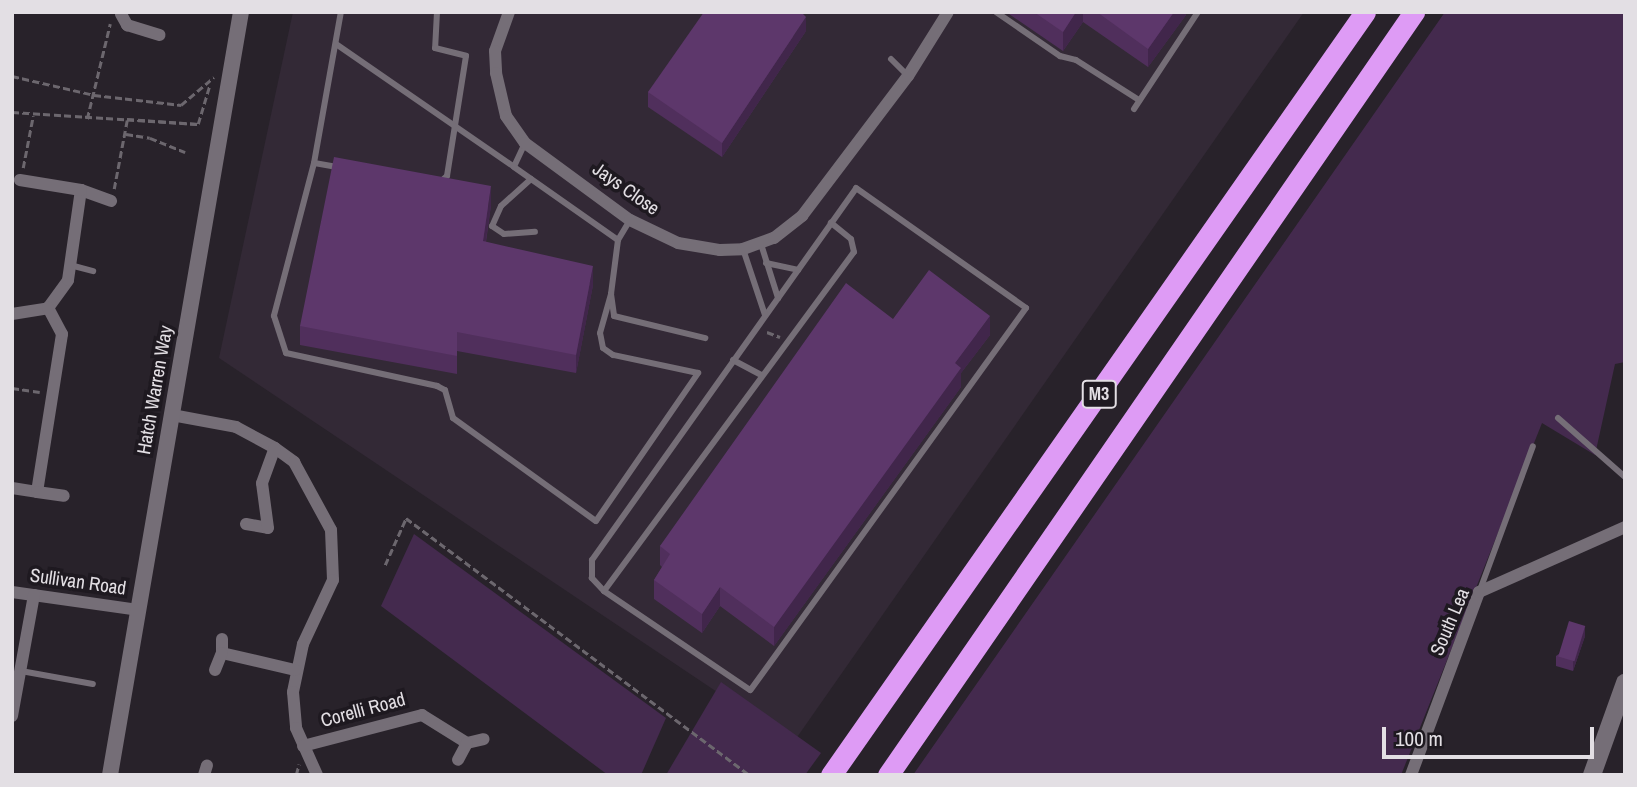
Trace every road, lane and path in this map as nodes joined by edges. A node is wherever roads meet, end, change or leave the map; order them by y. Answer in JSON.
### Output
{"nodes":[{"id":1,"x":241,"y":12,"type":"edge"},
{"id":2,"x":341,"y":12,"type":"edge"},
{"id":3,"x":437,"y":12,"type":"edge"},
{"id":4,"x":509,"y":12,"type":"edge"},
{"id":5,"x":948,"y":12,"type":"edge"},
{"id":6,"x":996,"y":12,"type":"edge"},
{"id":7,"x":1198,"y":12,"type":"edge"},
{"id":8,"x":1365,"y":12,"type":"edge"},
{"id":9,"x":1414,"y":12,"type":"edge"},
{"id":10,"x":115,"y":13,"type":"edge"},
{"id":11,"x":160,"y":35,"type":"dead end"},
{"id":12,"x":335,"y":44,"type":"junction"},
{"id":13,"x":891,"y":59,"type":"dead end"},
{"id":14,"x":12,"y":76,"type":"edge"},
{"id":15,"x":908,"y":76,"type":"junction"},
{"id":16,"x":220,"y":78,"type":"dead end"},
{"id":17,"x":210,"y":84,"type":"junction"},
{"id":18,"x":94,"y":95,"type":"junction"},
{"id":19,"x":1139,"y":100,"type":"junction"},
{"id":20,"x":1134,"y":109,"type":"dead end"},
{"id":21,"x":12,"y":112,"type":"edge"},
{"id":22,"x":33,"y":115,"type":"junction"},
{"id":23,"x":88,"y":119,"type":"junction"},
{"id":24,"x":127,"y":120,"type":"junction"},
{"id":25,"x":456,"y":128,"type":"junction"},
{"id":26,"x":126,"y":134,"type":"junction"},
{"id":27,"x":525,"y":142,"type":"junction"},
{"id":28,"x":185,"y":152,"type":"dead end"},
{"id":29,"x":314,"y":163,"type":"junction"},
{"id":30,"x":514,"y":167,"type":"junction"},
{"id":31,"x":345,"y":168,"type":"edge"},
{"id":32,"x":531,"y":179,"type":"junction"},
{"id":33,"x":20,"y":180,"type":"joint"},
{"id":34,"x":424,"y":183,"type":"edge"},
{"id":35,"x":81,"y":190,"type":"junction"},
{"id":36,"x":111,"y":201,"type":"joint"},
{"id":37,"x":630,"y":220,"type":"junction"},
{"id":38,"x":831,"y":223,"type":"junction"},
{"id":39,"x":535,"y":232,"type":"dead end"},
{"id":40,"x":618,"y":240,"type":"junction"},
{"id":41,"x":761,"y":244,"type":"junction"},
{"id":42,"x":743,"y":249,"type":"junction"},
{"id":43,"x":766,"y":263,"type":"junction"},
{"id":44,"x":70,"y":265,"type":"junction"},
{"id":45,"x":798,"y":270,"type":"junction"},
{"id":46,"x":93,"y":271,"type":"dead end"},
{"id":47,"x":611,"y":295,"type":"junction"},
{"id":48,"x":778,"y":298,"type":"junction"},
{"id":49,"x":48,"y":308,"type":"junction"},
{"id":50,"x":12,"y":314,"type":"edge"},
{"id":51,"x":765,"y":315,"type":"junction"},
{"id":52,"x":757,"y":328,"type":"junction"},
{"id":53,"x":705,"y":338,"type":"dead end"},
{"id":54,"x":790,"y":341,"type":"junction"},
{"id":55,"x":733,"y":360,"type":"junction"},
{"id":56,"x":761,"y":375,"type":"junction"},
{"id":57,"x":12,"y":388,"type":"edge"},
{"id":58,"x":54,"y":394,"type":"junction"},
{"id":59,"x":172,"y":415,"type":"junction"},
{"id":60,"x":1558,"y":418,"type":"dead end"},
{"id":61,"x":1533,"y":446,"type":"dead end"},
{"id":62,"x":275,"y":448,"type":"junction"},
{"id":63,"x":1625,"y":477,"type":"edge"},
{"id":64,"x":12,"y":488,"type":"edge"},
{"id":65,"x":37,"y":492,"type":"junction"},
{"id":66,"x":64,"y":496,"type":"dead end"},
{"id":67,"x":246,"y":524,"type":"dead end"},
{"id":68,"x":1625,"y":527,"type":"edge"},
{"id":69,"x":385,"y":565,"type":"dead end"},
{"id":70,"x":12,"y":592,"type":"edge"},
{"id":71,"x":604,"y":592,"type":"junction"},
{"id":72,"x":1479,"y":592,"type":"junction"},
{"id":73,"x":34,"y":595,"type":"junction"},
{"id":74,"x":138,"y":610,"type":"junction"},
{"id":75,"x":222,"y":639,"type":"dead end"},
{"id":76,"x":222,"y":653,"type":"junction"},
{"id":77,"x":215,"y":670,"type":"dead end"},
{"id":78,"x":295,"y":670,"type":"junction"},
{"id":79,"x":20,"y":671,"type":"junction"},
{"id":80,"x":1625,"y":683,"type":"edge"},
{"id":81,"x":93,"y":684,"type":"dead end"},
{"id":82,"x":15,"y":689,"type":"edge"},
{"id":83,"x":12,"y":716,"type":"edge"},
{"id":84,"x":484,"y":739,"type":"dead end"},
{"id":85,"x":467,"y":743,"type":"junction"},
{"id":86,"x":303,"y":746,"type":"junction"},
{"id":87,"x":458,"y":760,"type":"dead end"},
{"id":88,"x":110,"y":775,"type":"edge"},
{"id":89,"x":317,"y":775,"type":"edge"},
{"id":90,"x":750,"y":775,"type":"edge"},
{"id":91,"x":831,"y":775,"type":"edge"},
{"id":92,"x":888,"y":775,"type":"edge"},
{"id":93,"x":1411,"y":775,"type":"edge"},
{"id":94,"x":1592,"y":775,"type":"edge"}],
"edges":[{"from":1,"to":59,"type":"street","name":"Hatch Warren Way"},
{"from":2,"to":12,"type":"lane"},
{"from":3,"to":25,"type":"lane"},
{"from":4,"to":27,"type":"street","name":"Jays Close"},
{"from":5,"to":15,"type":"street","name":"Jays Close"},
{"from":6,"to":19,"type":"lane"},
{"from":7,"to":19,"type":"lane"},
{"from":8,"to":91,"type":"highway","number":"M3"},
{"from":9,"to":92,"type":"highway","number":"M3"},
{"from":10,"to":11,"type":"street"},
{"from":10,"to":18,"type":"path"},
{"from":12,"to":25,"type":"lane"},
{"from":12,"to":29,"type":"lane"},
{"from":13,"to":15,"type":"lane"},
{"from":14,"to":18,"type":"path"},
{"from":15,"to":41,"type":"street","name":"Jays Close"},
{"from":16,"to":17,"type":"path"},
{"from":17,"to":18,"type":"path"},
{"from":17,"to":24,"type":"path"},
{"from":18,"to":23,"type":"path"},
{"from":19,"to":20,"type":"lane"},
{"from":21,"to":22,"type":"path"},
{"from":22,"to":23,"type":"path"},
{"from":22,"to":33,"type":"path"},
{"from":23,"to":24,"type":"path"},
{"from":24,"to":26,"type":"path"},
{"from":25,"to":30,"type":"lane"},
{"from":25,"to":34,"type":"lane"},
{"from":26,"to":28,"type":"path"},
{"from":26,"to":36,"type":"path"},
{"from":27,"to":30,"type":"lane"},
{"from":27,"to":37,"type":"street","name":"Jays Close"},
{"from":29,"to":31,"type":"lane"},
{"from":29,"to":47,"type":"lane"},
{"from":30,"to":32,"type":"lane"},
{"from":32,"to":39,"type":"lane"},
{"from":32,"to":40,"type":"lane"},
{"from":33,"to":35,"type":"street"},
{"from":35,"to":36,"type":"street"},
{"from":35,"to":44,"type":"street"},
{"from":37,"to":40,"type":"lane"},
{"from":37,"to":42,"type":"street","name":"Jays Close"},
{"from":38,"to":45,"type":"lane"},
{"from":38,"to":54,"type":"lane"},
{"from":38,"to":71,"type":"lane"},
{"from":40,"to":47,"type":"lane"},
{"from":41,"to":42,"type":"street","name":"Jays Close"},
{"from":41,"to":43,"type":"lane"},
{"from":42,"to":51,"type":"lane"},
{"from":43,"to":45,"type":"lane"},
{"from":43,"to":48,"type":"lane"},
{"from":44,"to":46,"type":"lane"},
{"from":44,"to":49,"type":"street"},
{"from":45,"to":48,"type":"lane"},
{"from":47,"to":53,"type":"lane"},
{"from":48,"to":51,"type":"lane"},
{"from":49,"to":50,"type":"street"},
{"from":49,"to":58,"type":"street"},
{"from":51,"to":52,"type":"lane"},
{"from":52,"to":54,"type":"path"},
{"from":52,"to":55,"type":"lane"},
{"from":54,"to":56,"type":"lane"},
{"from":55,"to":56,"type":"lane"},
{"from":55,"to":71,"type":"lane"},
{"from":56,"to":71,"type":"lane"},
{"from":57,"to":58,"type":"path"},
{"from":58,"to":65,"type":"street"},
{"from":59,"to":62,"type":"street"},
{"from":59,"to":74,"type":"street","name":"Hatch Warren Way"},
{"from":60,"to":63,"type":"lane"},
{"from":61,"to":72,"type":"lane"},
{"from":62,"to":67,"type":"street"},
{"from":62,"to":78,"type":"street"},
{"from":64,"to":65,"type":"street"},
{"from":65,"to":66,"type":"street"},
{"from":68,"to":72,"type":"street","name":"South Lea"},
{"from":69,"to":90,"type":"path"},
{"from":70,"to":73,"type":"street","name":"Sullivan Road"},
{"from":72,"to":93,"type":"street","name":"South Lea"},
{"from":73,"to":74,"type":"street","name":"Sullivan Road"},
{"from":73,"to":79,"type":"street"},
{"from":74,"to":88,"type":"street","name":"Hatch Warren Way"},
{"from":75,"to":76,"type":"street"},
{"from":76,"to":77,"type":"street"},
{"from":76,"to":78,"type":"street"},
{"from":78,"to":86,"type":"street"},
{"from":79,"to":81,"type":"lane"},
{"from":79,"to":82,"type":"street"},
{"from":80,"to":94,"type":"main road"},
{"from":82,"to":83,"type":"street"},
{"from":84,"to":85,"type":"street"},
{"from":85,"to":86,"type":"street","name":"Corelli Road"},
{"from":85,"to":87,"type":"street"},
{"from":86,"to":89,"type":"street"}]}
